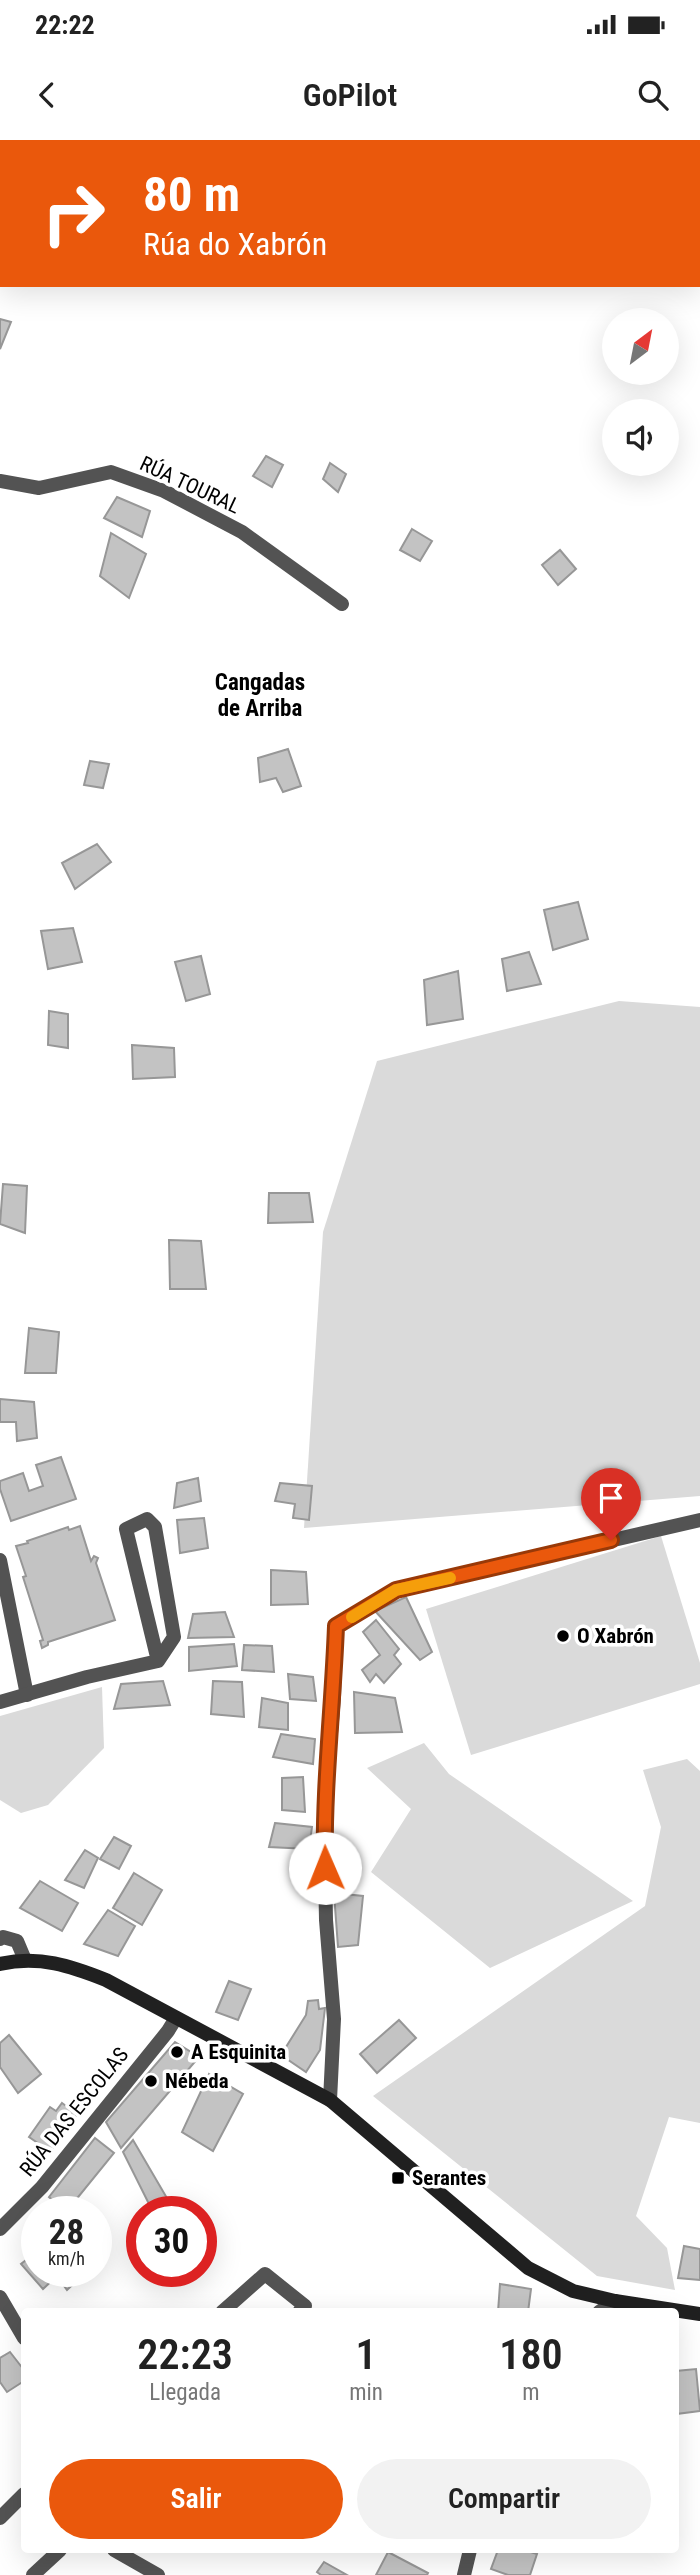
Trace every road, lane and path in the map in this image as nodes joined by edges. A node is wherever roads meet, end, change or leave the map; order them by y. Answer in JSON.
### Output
{"nodes":[{"id":1,"x":0,"y":481,"type":"edge"},
{"id":2,"x":342,"y":604,"type":"dead end"},
{"id":3,"x":700,"y":1520,"type":"edge"},
{"id":4,"x":0,"y":1560,"type":"edge"},
{"id":5,"x":158,"y":1661,"type":"junction"},
{"id":6,"x":27,"y":1695,"type":"junction"},
{"id":7,"x":0,"y":1702,"type":"edge"},
{"id":8,"x":0,"y":1939,"type":"edge"},
{"id":9,"x":24,"y":1959,"type":"junction"},
{"id":10,"x":1,"y":1962,"type":"edge"},
{"id":11,"x":176,"y":2018,"type":"junction"},
{"id":12,"x":330,"y":2100,"type":"junction"},
{"id":13,"x":0,"y":2229,"type":"edge"},
{"id":14,"x":0,"y":2297,"type":"edge"},
{"id":15,"x":615,"y":2301,"type":"junction"},
{"id":16,"x":227,"y":2308,"type":"edge"},
{"id":17,"x":303,"y":2308,"type":"edge"},
{"id":18,"x":605,"y":2308,"type":"edge"},
{"id":19,"x":661,"y":2308,"type":"edge"},
{"id":20,"x":679,"y":2311,"type":"edge"},
{"id":21,"x":700,"y":2314,"type":"edge"},
{"id":22,"x":21,"y":2333,"type":"edge"},
{"id":23,"x":21,"y":2497,"type":"edge"},
{"id":24,"x":0,"y":2518,"type":"edge"},
{"id":25,"x":57,"y":2553,"type":"edge"},
{"id":26,"x":119,"y":2553,"type":"edge"},
{"id":27,"x":469,"y":2553,"type":"edge"},
{"id":28,"x":33,"y":2575,"type":"edge"},
{"id":29,"x":158,"y":2575,"type":"edge"},
{"id":30,"x":464,"y":2575,"type":"edge"}],
"edges":[{"from":1,"to":2,"type":"street","name":"RÚA TOURAL"},
{"from":3,"to":12,"type":"street"},
{"from":4,"to":6,"type":"street"},
{"from":5,"to":5,"type":"street"},
{"from":5,"to":6,"type":"street"},
{"from":6,"to":7,"type":"street"},
{"from":8,"to":9,"type":"street"},
{"from":9,"to":10,"type":"main road"},
{"from":9,"to":11,"type":"main road"},
{"from":11,"to":12,"type":"main road"},
{"from":11,"to":13,"type":"street","name":"RÚA DAS ESCOLAS"},
{"from":12,"to":15,"type":"main road"},
{"from":14,"to":22,"type":"street"},
{"from":15,"to":18,"type":"street"},
{"from":15,"to":19,"type":"main road"},
{"from":16,"to":17,"type":"street"},
{"from":20,"to":21,"type":"main road"},
{"from":23,"to":24,"type":"street"},
{"from":25,"to":28,"type":"street"},
{"from":26,"to":29,"type":"street"},
{"from":27,"to":30,"type":"street"}]}
